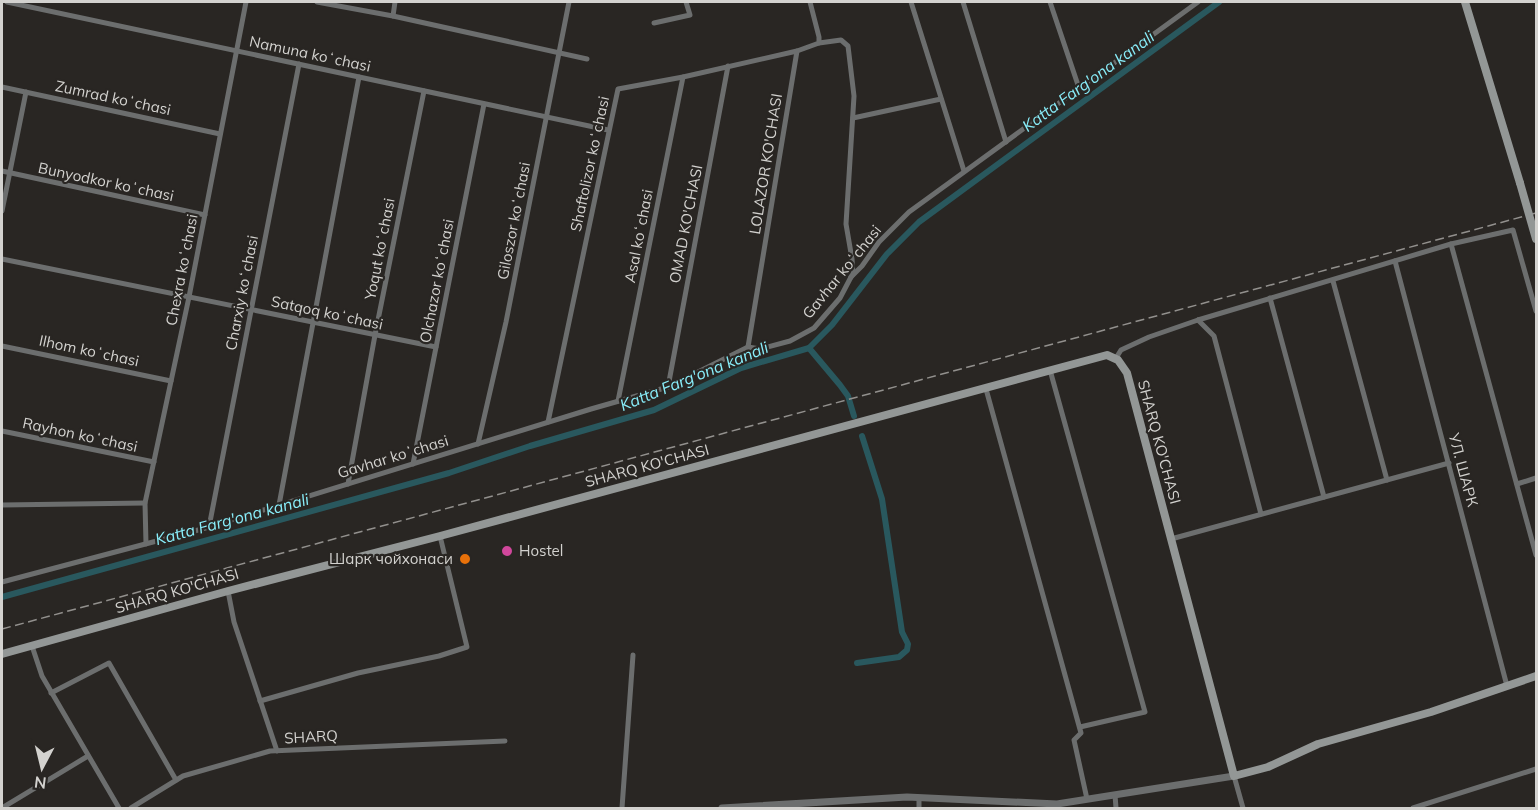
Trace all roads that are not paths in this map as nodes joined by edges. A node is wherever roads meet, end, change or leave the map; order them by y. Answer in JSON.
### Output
{"nodes":[{"id":1,"x":8,"y":2,"type":"edge"},
{"id":2,"x":246,"y":2,"type":"edge"},
{"id":3,"x":317,"y":2,"type":"edge"},
{"id":4,"x":395,"y":2,"type":"edge"},
{"id":5,"x":569,"y":2,"type":"edge"},
{"id":6,"x":686,"y":2,"type":"edge"},
{"id":7,"x":810,"y":2,"type":"edge"},
{"id":8,"x":911,"y":2,"type":"edge"},
{"id":9,"x":963,"y":2,"type":"edge"},
{"id":10,"x":1050,"y":2,"type":"edge"},
{"id":11,"x":1198,"y":2,"type":"edge"},
{"id":12,"x":1465,"y":2,"type":"edge"},
{"id":13,"x":393,"y":15,"type":"junction"},
{"id":14,"x":654,"y":23,"type":"dead end"},
{"id":15,"x":819,"y":43,"type":"junction"},
{"id":16,"x":236,"y":50,"type":"junction"},
{"id":17,"x":797,"y":51,"type":"junction"},
{"id":18,"x":559,"y":53,"type":"junction"},
{"id":19,"x":587,"y":59,"type":"dead end"},
{"id":20,"x":299,"y":64,"type":"junction"},
{"id":21,"x":728,"y":66,"type":"junction"},
{"id":22,"x":359,"y":77,"type":"junction"},
{"id":23,"x":683,"y":77,"type":"junction"},
{"id":24,"x":2,"y":87,"type":"edge"},
{"id":25,"x":1079,"y":88,"type":"junction"},
{"id":26,"x":424,"y":91,"type":"junction"},
{"id":27,"x":26,"y":92,"type":"junction"},
{"id":28,"x":941,"y":99,"type":"junction"},
{"id":29,"x":484,"y":104,"type":"junction"},
{"id":30,"x":547,"y":116,"type":"junction"},
{"id":31,"x":853,"y":118,"type":"junction"},
{"id":32,"x":609,"y":130,"type":"junction"},
{"id":33,"x":220,"y":134,"type":"junction"},
{"id":34,"x":1006,"y":142,"type":"junction"},
{"id":35,"x":2,"y":171,"type":"edge"},
{"id":36,"x":964,"y":171,"type":"junction"},
{"id":37,"x":9,"y":173,"type":"junction"},
{"id":38,"x":2,"y":211,"type":"edge"},
{"id":39,"x":205,"y":215,"type":"junction"},
{"id":40,"x":1536,"y":239,"type":"edge"},
{"id":41,"x":1451,"y":244,"type":"junction"},
{"id":42,"x":2,"y":259,"type":"edge"},
{"id":43,"x":1395,"y":261,"type":"junction"},
{"id":44,"x":851,"y":277,"type":"junction"},
{"id":45,"x":1333,"y":281,"type":"junction"},
{"id":46,"x":189,"y":297,"type":"junction"},
{"id":47,"x":1270,"y":298,"type":"junction"},
{"id":48,"x":250,"y":309,"type":"junction"},
{"id":49,"x":1536,"y":311,"type":"edge"},
{"id":50,"x":1198,"y":320,"type":"junction"},
{"id":51,"x":314,"y":322,"type":"junction"},
{"id":52,"x":375,"y":335,"type":"junction"},
{"id":53,"x":2,"y":345,"type":"edge"},
{"id":54,"x":436,"y":347,"type":"junction"},
{"id":55,"x":748,"y":347,"type":"junction"},
{"id":56,"x":1116,"y":358,"type":"junction"},
{"id":57,"x":1050,"y":370,"type":"junction"},
{"id":58,"x":171,"y":381,"type":"junction"},
{"id":59,"x":668,"y":387,"type":"junction"},
{"id":60,"x":986,"y":389,"type":"junction"},
{"id":61,"x":618,"y":401,"type":"junction"},
{"id":62,"x":548,"y":422,"type":"junction"},
{"id":63,"x":2,"y":431,"type":"edge"},
{"id":64,"x":478,"y":444,"type":"junction"},
{"id":65,"x":154,"y":462,"type":"junction"},
{"id":66,"x":1449,"y":463,"type":"junction"},
{"id":67,"x":413,"y":464,"type":"junction"},
{"id":68,"x":1536,"y":478,"type":"edge"},
{"id":69,"x":1387,"y":480,"type":"junction"},
{"id":70,"x":348,"y":484,"type":"junction"},
{"id":71,"x":1517,"y":484,"type":"junction"},
{"id":72,"x":1324,"y":497,"type":"junction"},
{"id":73,"x":145,"y":503,"type":"junction"},
{"id":74,"x":2,"y":505,"type":"edge"},
{"id":75,"x":279,"y":505,"type":"junction"},
{"id":76,"x":1260,"y":514,"type":"junction"},
{"id":77,"x":209,"y":527,"type":"junction"},
{"id":78,"x":440,"y":536,"type":"junction"},
{"id":79,"x":1171,"y":539,"type":"junction"},
{"id":80,"x":146,"y":544,"type":"junction"},
{"id":81,"x":1536,"y":555,"type":"edge"},
{"id":82,"x":2,"y":582,"type":"edge"},
{"id":83,"x":228,"y":591,"type":"junction"},
{"id":84,"x":32,"y":646,"type":"junction"},
{"id":85,"x":2,"y":654,"type":"edge"},
{"id":86,"x":633,"y":655,"type":"dead end"},
{"id":87,"x":1536,"y":676,"type":"edge"},
{"id":88,"x":1507,"y":686,"type":"junction"},
{"id":89,"x":51,"y":693,"type":"junction"},
{"id":90,"x":260,"y":701,"type":"junction"},
{"id":91,"x":1080,"y":727,"type":"junction"},
{"id":92,"x":505,"y":741,"type":"dead end"},
{"id":93,"x":278,"y":751,"type":"junction"},
{"id":94,"x":88,"y":756,"type":"junction"},
{"id":95,"x":1536,"y":769,"type":"edge"},
{"id":96,"x":1234,"y":776,"type":"junction"},
{"id":97,"x":176,"y":780,"type":"junction"},
{"id":98,"x":1115,"y":795,"type":"junction"},
{"id":99,"x":919,"y":798,"type":"junction"},
{"id":100,"x":1087,"y":799,"type":"junction"},
{"id":101,"x":845,"y":805,"type":"edge"},
{"id":102,"x":984,"y":805,"type":"edge"},
{"id":103,"x":1052,"y":806,"type":"edge"},
{"id":104,"x":762,"y":807,"type":"edge"},
{"id":105,"x":3,"y":808,"type":"edge"},
{"id":106,"x":118,"y":808,"type":"edge"},
{"id":107,"x":131,"y":808,"type":"edge"},
{"id":108,"x":622,"y":808,"type":"edge"},
{"id":109,"x":722,"y":808,"type":"edge"},
{"id":110,"x":919,"y":808,"type":"edge"},
{"id":111,"x":1116,"y":808,"type":"edge"},
{"id":112,"x":1243,"y":808,"type":"edge"},
{"id":113,"x":1413,"y":808,"type":"edge"}],
"edges":[{"from":1,"to":16,"type":"street","name":"Namuna koʻchasi"},
{"from":2,"to":16,"type":"street","name":"Chexra koʻchasi"},
{"from":3,"to":13,"type":"street"},
{"from":4,"to":13,"type":"street"},
{"from":5,"to":18,"type":"street","name":"Giloszor koʻchasi"},
{"from":6,"to":14,"type":"street"},
{"from":7,"to":15,"type":"street"},
{"from":8,"to":28,"type":"street"},
{"from":9,"to":34,"type":"street"},
{"from":10,"to":25,"type":"street"},
{"from":11,"to":25,"type":"street","name":"Gavhar koʻchasi"},
{"from":12,"to":40,"type":"main road","bridge":true},
{"from":13,"to":18,"type":"street"},
{"from":15,"to":17,"type":"street"},
{"from":15,"to":31,"type":"street"},
{"from":16,"to":20,"type":"street","name":"Namuna koʻchasi"},
{"from":16,"to":33,"type":"street","name":"Chexra koʻchasi"},
{"from":17,"to":21,"type":"street","name":"Shaftolizor koʻchasi"},
{"from":17,"to":55,"type":"street","name":"LOLAZOR KO'CHASI"},
{"from":18,"to":19,"type":"street"},
{"from":18,"to":30,"type":"street","name":"Giloszor koʻchasi"},
{"from":20,"to":22,"type":"street","name":"Namuna koʻchasi"},
{"from":20,"to":48,"type":"street","name":"Charxiy koʻchasi"},
{"from":21,"to":23,"type":"street","name":"Shaftolizor koʻchasi"},
{"from":21,"to":59,"type":"street","name":"OMAD KO'CHASI"},
{"from":22,"to":26,"type":"street","name":"Namuna koʻchasi"},
{"from":22,"to":51,"type":"street"},
{"from":23,"to":32,"type":"street","name":"Shaftolizor koʻchasi"},
{"from":23,"to":61,"type":"street","name":"Asal koʻchasi"},
{"from":24,"to":27,"type":"street","name":"Zumrad koʻchasi"},
{"from":25,"to":34,"type":"street","name":"Gavhar koʻchasi"},
{"from":26,"to":29,"type":"street","name":"Namuna koʻchasi"},
{"from":26,"to":52,"type":"street","name":"Yoqut koʻchasi"},
{"from":27,"to":33,"type":"street","name":"Zumrad koʻchasi"},
{"from":27,"to":37,"type":"street"},
{"from":28,"to":31,"type":"street"},
{"from":28,"to":36,"type":"street"},
{"from":29,"to":30,"type":"street","name":"Namuna koʻchasi"},
{"from":29,"to":54,"type":"street","name":"Olchazor koʻchasi"},
{"from":30,"to":32,"type":"street","name":"Namuna koʻchasi"},
{"from":30,"to":64,"type":"street","name":"Giloszor koʻchasi"},
{"from":31,"to":44,"type":"street"},
{"from":32,"to":62,"type":"street","name":"Shaftolizor koʻchasi"},
{"from":33,"to":39,"type":"street","name":"Chexra koʻchasi"},
{"from":34,"to":36,"type":"street","name":"Gavhar koʻchasi"},
{"from":35,"to":37,"type":"street","name":"Bunyodkor koʻchasi"},
{"from":36,"to":44,"type":"street","name":"Gavhar koʻchasi"},
{"from":37,"to":38,"type":"street"},
{"from":37,"to":39,"type":"street","name":"Bunyodkor koʻchasi"},
{"from":39,"to":46,"type":"street","name":"Chexra koʻchasi"},
{"from":41,"to":43,"type":"street"},
{"from":41,"to":49,"type":"street"},
{"from":41,"to":71,"type":"street"},
{"from":42,"to":46,"type":"street","name":"Satqoq koʻchasi"},
{"from":43,"to":45,"type":"street"},
{"from":43,"to":66,"type":"street","name":"УЛ. ШАРК"},
{"from":44,"to":55,"type":"street","name":"Gavhar koʻchasi"},
{"from":45,"to":47,"type":"street"},
{"from":45,"to":69,"type":"street"},
{"from":46,"to":48,"type":"street","name":"Satqoq koʻchasi"},
{"from":46,"to":58,"type":"street","name":"Chexra koʻchasi"},
{"from":47,"to":50,"type":"street"},
{"from":47,"to":72,"type":"street"},
{"from":48,"to":51,"type":"street","name":"Satqoq koʻchasi"},
{"from":48,"to":77,"type":"street","name":"Charxiy koʻchasi"},
{"from":50,"to":56,"type":"street"},
{"from":50,"to":76,"type":"street"},
{"from":51,"to":52,"type":"street","name":"Satqoq koʻchasi"},
{"from":51,"to":75,"type":"street"},
{"from":52,"to":54,"type":"street","name":"Satqoq koʻchasi"},
{"from":52,"to":70,"type":"street","name":"Yoqut koʻchasi"},
{"from":53,"to":58,"type":"street","name":"Ilhom koʻchasi"},
{"from":54,"to":67,"type":"street","name":"Olchazor koʻchasi"},
{"from":55,"to":59,"type":"street","name":"Gavhar koʻchasi"},
{"from":56,"to":57,"type":"main road","name":"SHARQ KO'CHASI"},
{"from":56,"to":79,"type":"main road","name":"SHARQ KO'CHASI"},
{"from":57,"to":60,"type":"main road","name":"SHARQ KO'CHASI"},
{"from":57,"to":91,"type":"street"},
{"from":58,"to":65,"type":"street","name":"Chexra koʻchasi"},
{"from":59,"to":61,"type":"street","name":"Gavhar koʻchasi"},
{"from":60,"to":78,"type":"main road","name":"SHARQ KO'CHASI"},
{"from":60,"to":91,"type":"street"},
{"from":61,"to":62,"type":"street","name":"Gavhar koʻchasi"},
{"from":62,"to":64,"type":"street","name":"Gavhar koʻchasi"},
{"from":63,"to":65,"type":"street","name":"Rayhon koʻchasi"},
{"from":64,"to":67,"type":"street","name":"Gavhar koʻchasi"},
{"from":65,"to":73,"type":"street","name":"Chexra koʻchasi"},
{"from":66,"to":69,"type":"street"},
{"from":66,"to":88,"type":"street","name":"УЛ. ШАРК"},
{"from":67,"to":70,"type":"street","name":"Gavhar koʻchasi"},
{"from":68,"to":71,"type":"street"},
{"from":69,"to":72,"type":"street"},
{"from":70,"to":75,"type":"street","name":"Gavhar koʻchasi"},
{"from":71,"to":81,"type":"street"},
{"from":72,"to":76,"type":"street"},
{"from":73,"to":74,"type":"street"},
{"from":73,"to":80,"type":"street","name":"Chexra koʻchasi"},
{"from":75,"to":77,"type":"street","name":"Gavhar koʻchasi"},
{"from":76,"to":79,"type":"street"},
{"from":77,"to":80,"type":"street","name":"Gavhar koʻchasi"},
{"from":78,"to":83,"type":"main road","name":"SHARQ KO'CHASI"},
{"from":78,"to":90,"type":"street"},
{"from":79,"to":96,"type":"main road","name":"SHARQ KO'CHASI"},
{"from":80,"to":82,"type":"street","name":"Gavhar koʻchasi"},
{"from":83,"to":84,"type":"main road","name":"SHARQ KO'CHASI"},
{"from":83,"to":90,"type":"street"},
{"from":84,"to":85,"type":"main road","name":"SHARQ KO'CHASI"},
{"from":84,"to":89,"type":"street"},
{"from":86,"to":108,"type":"street"},
{"from":87,"to":88,"type":"main road"},
{"from":88,"to":96,"type":"main road"},
{"from":89,"to":94,"type":"street"},
{"from":89,"to":97,"type":"street"},
{"from":90,"to":93,"type":"street"},
{"from":91,"to":100,"type":"street"},
{"from":92,"to":93,"type":"street","name":"SHARQ"},
{"from":93,"to":97,"type":"street","name":"SHARQ"},
{"from":94,"to":105,"type":"street"},
{"from":94,"to":106,"type":"street"},
{"from":95,"to":113,"type":"street"},
{"from":96,"to":98,"type":"street"},
{"from":96,"to":112,"type":"street","name":"SHARQ KO'CHASI"},
{"from":97,"to":107,"type":"street","name":"SHARQ"},
{"from":98,"to":100,"type":"street"},
{"from":98,"to":111,"type":"street"},
{"from":99,"to":101,"type":"street"},
{"from":99,"to":102,"type":"street"},
{"from":99,"to":110,"type":"street"},
{"from":100,"to":103,"type":"street"},
{"from":101,"to":104,"type":"street"},
{"from":102,"to":103,"type":"street"},
{"from":104,"to":109,"type":"street"}]}
